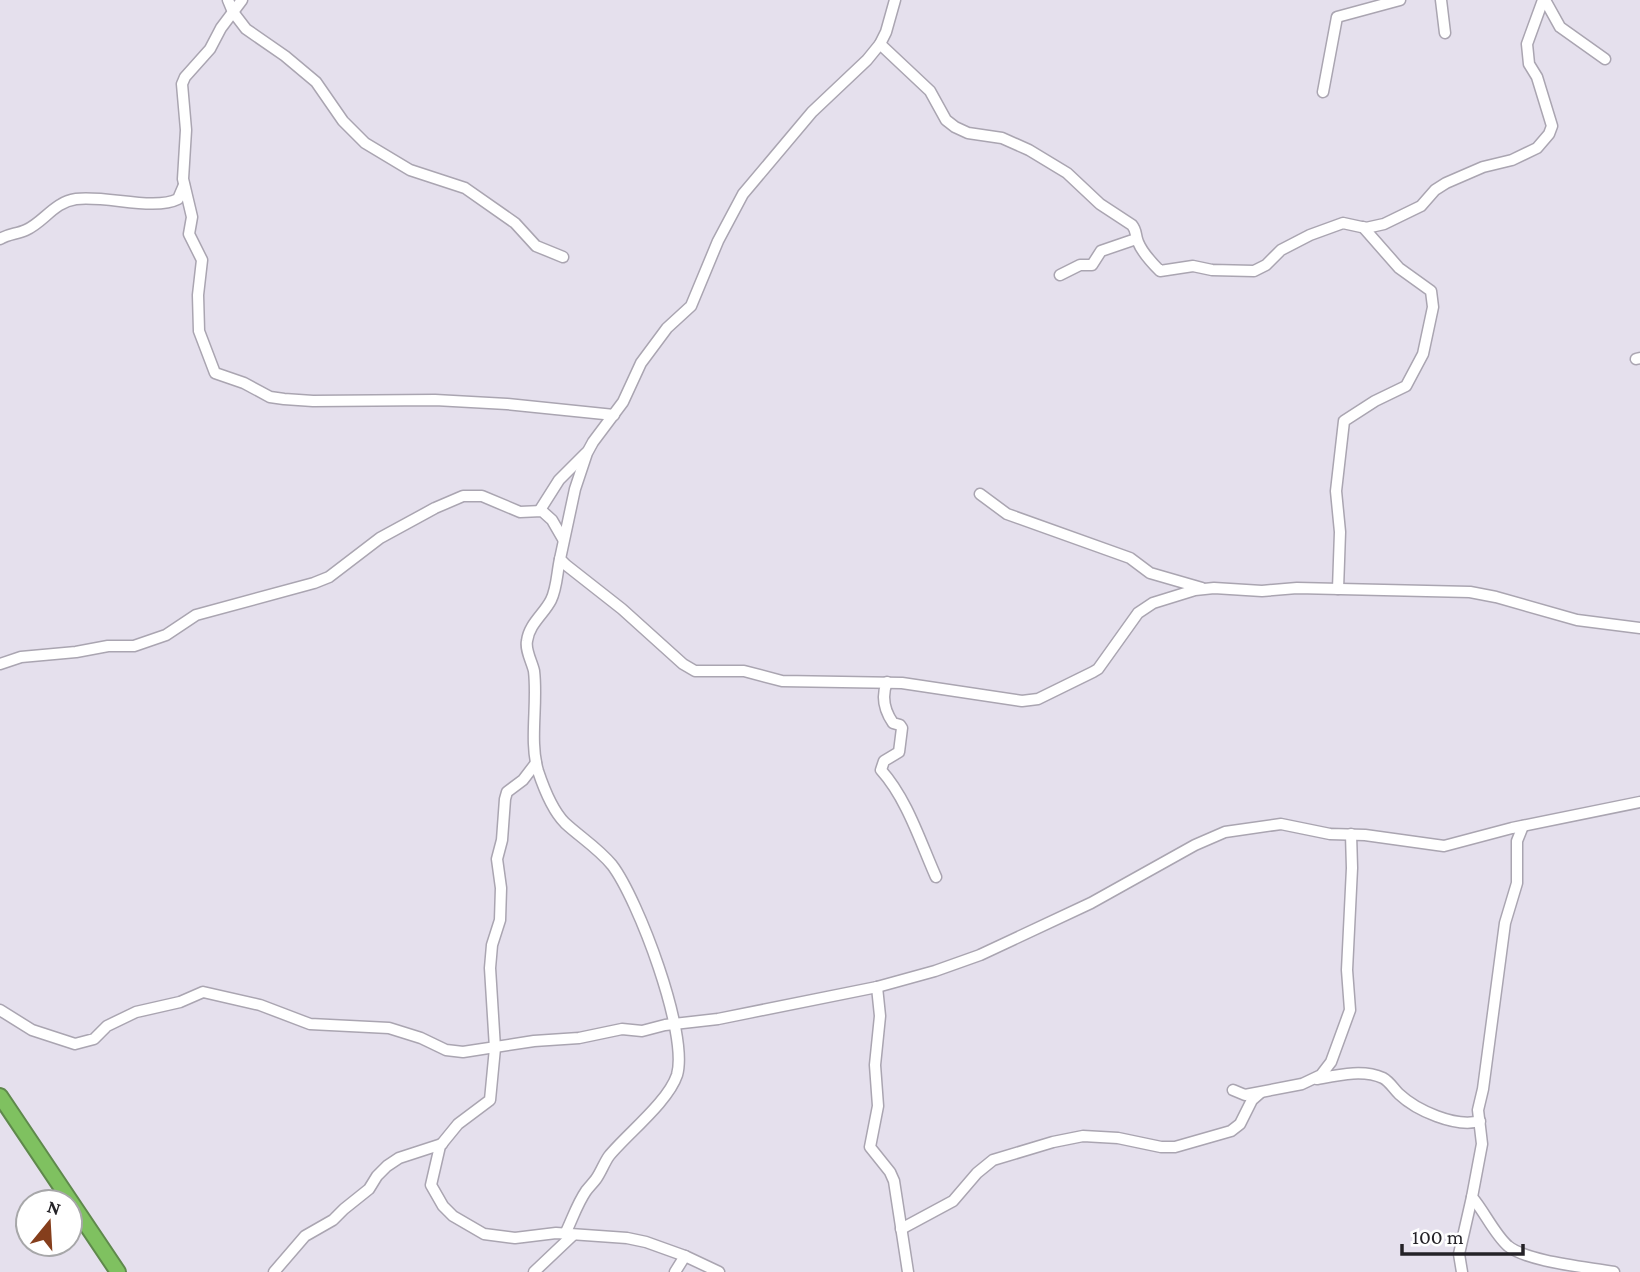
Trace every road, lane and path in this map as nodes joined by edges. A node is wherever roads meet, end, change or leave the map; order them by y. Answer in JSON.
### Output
{"nodes":[{"id":1,"x":228,"y":0,"type":"edge"},
{"id":2,"x":242,"y":0,"type":"edge"},
{"id":3,"x":895,"y":0,"type":"edge"},
{"id":4,"x":1400,"y":0,"type":"edge"},
{"id":5,"x":1441,"y":0,"type":"edge"},
{"id":6,"x":1544,"y":0,"type":"edge"},
{"id":7,"x":233,"y":12,"type":"junction"},
{"id":8,"x":1445,"y":33,"type":"dead end"},
{"id":9,"x":880,"y":44,"type":"junction"},
{"id":10,"x":1605,"y":59,"type":"dead end"},
{"id":11,"x":1323,"y":92,"type":"dead end"},
{"id":12,"x":184,"y":185,"type":"junction"},
{"id":13,"x":1363,"y":228,"type":"junction"},
{"id":14,"x":0,"y":239,"type":"edge"},
{"id":15,"x":1136,"y":239,"type":"junction"},
{"id":16,"x":563,"y":257,"type":"dead end"},
{"id":17,"x":1060,"y":275,"type":"dead end"},
{"id":18,"x":614,"y":415,"type":"junction"},
{"id":19,"x":587,"y":453,"type":"junction"},
{"id":20,"x":979,"y":494,"type":"dead end"},
{"id":21,"x":540,"y":510,"type":"junction"},
{"id":22,"x":563,"y":539,"type":"junction"},
{"id":23,"x":560,"y":559,"type":"junction"},
{"id":24,"x":1202,"y":589,"type":"junction"},
{"id":25,"x":1338,"y":589,"type":"junction"},
{"id":26,"x":1640,"y":628,"type":"edge"},
{"id":27,"x":0,"y":664,"type":"edge"},
{"id":28,"x":887,"y":682,"type":"junction"},
{"id":29,"x":536,"y":763,"type":"junction"},
{"id":30,"x":1640,"y":802,"type":"edge"},
{"id":31,"x":1523,"y":826,"type":"junction"},
{"id":32,"x":1351,"y":834,"type":"junction"},
{"id":33,"x":936,"y":877,"type":"dead end"},
{"id":34,"x":877,"y":987,"type":"junction"},
{"id":35,"x":0,"y":1010,"type":"edge"},
{"id":36,"x":673,"y":1024,"type":"junction"},
{"id":37,"x":495,"y":1048,"type":"junction"},
{"id":38,"x":1313,"y":1080,"type":"junction"},
{"id":39,"x":1233,"y":1090,"type":"dead end"},
{"id":40,"x":1260,"y":1093,"type":"junction"},
{"id":41,"x":0,"y":1096,"type":"edge"},
{"id":42,"x":1480,"y":1121,"type":"junction"},
{"id":43,"x":442,"y":1144,"type":"junction"},
{"id":44,"x":1472,"y":1197,"type":"junction"},
{"id":45,"x":901,"y":1229,"type":"junction"},
{"id":46,"x":569,"y":1235,"type":"junction"},
{"id":47,"x":685,"y":1256,"type":"junction"},
{"id":48,"x":118,"y":1272,"type":"edge"},
{"id":49,"x":274,"y":1272,"type":"edge"},
{"id":50,"x":534,"y":1272,"type":"edge"},
{"id":51,"x":675,"y":1272,"type":"edge"},
{"id":52,"x":719,"y":1272,"type":"edge"},
{"id":53,"x":908,"y":1272,"type":"edge"},
{"id":54,"x":1462,"y":1272,"type":"edge"},
{"id":55,"x":1614,"y":1272,"type":"edge"}],
"edges":[{"from":1,"to":7,"type":"street"},
{"from":2,"to":7,"type":"street"},
{"from":3,"to":9,"type":"street"},
{"from":4,"to":11,"type":"street"},
{"from":5,"to":8,"type":"street"},
{"from":6,"to":10,"type":"street"},
{"from":6,"to":13,"type":"street"},
{"from":7,"to":12,"type":"street"},
{"from":7,"to":16,"type":"street"},
{"from":9,"to":15,"type":"street"},
{"from":9,"to":18,"type":"street"},
{"from":12,"to":14,"type":"street"},
{"from":12,"to":18,"type":"street"},
{"from":13,"to":15,"type":"street"},
{"from":13,"to":25,"type":"street"},
{"from":15,"to":17,"type":"street"},
{"from":18,"to":19,"type":"street"},
{"from":19,"to":21,"type":"street"},
{"from":19,"to":22,"type":"street"},
{"from":20,"to":24,"type":"street"},
{"from":21,"to":22,"type":"street"},
{"from":21,"to":27,"type":"street"},
{"from":22,"to":23,"type":"street"},
{"from":23,"to":28,"type":"street"},
{"from":23,"to":29,"type":"street"},
{"from":24,"to":25,"type":"street"},
{"from":24,"to":28,"type":"street"},
{"from":25,"to":26,"type":"street"},
{"from":28,"to":33,"type":"street"},
{"from":29,"to":36,"type":"street"},
{"from":29,"to":37,"type":"street"},
{"from":30,"to":31,"type":"street"},
{"from":31,"to":32,"type":"street"},
{"from":31,"to":42,"type":"street"},
{"from":32,"to":34,"type":"street"},
{"from":32,"to":38,"type":"street"},
{"from":34,"to":36,"type":"street"},
{"from":34,"to":45,"type":"street"},
{"from":35,"to":37,"type":"street"},
{"from":36,"to":37,"type":"street"},
{"from":36,"to":46,"type":"street"},
{"from":37,"to":43,"type":"street"},
{"from":38,"to":40,"type":"street"},
{"from":38,"to":42,"type":"street"},
{"from":39,"to":40,"type":"street"},
{"from":40,"to":45,"type":"street"},
{"from":41,"to":48,"type":"highway"},
{"from":42,"to":44,"type":"street"},
{"from":43,"to":46,"type":"street"},
{"from":43,"to":49,"type":"street"},
{"from":44,"to":54,"type":"street"},
{"from":44,"to":55,"type":"street"},
{"from":45,"to":53,"type":"street"},
{"from":46,"to":47,"type":"street"},
{"from":46,"to":50,"type":"street"},
{"from":47,"to":51,"type":"street"},
{"from":47,"to":52,"type":"street"}]}
